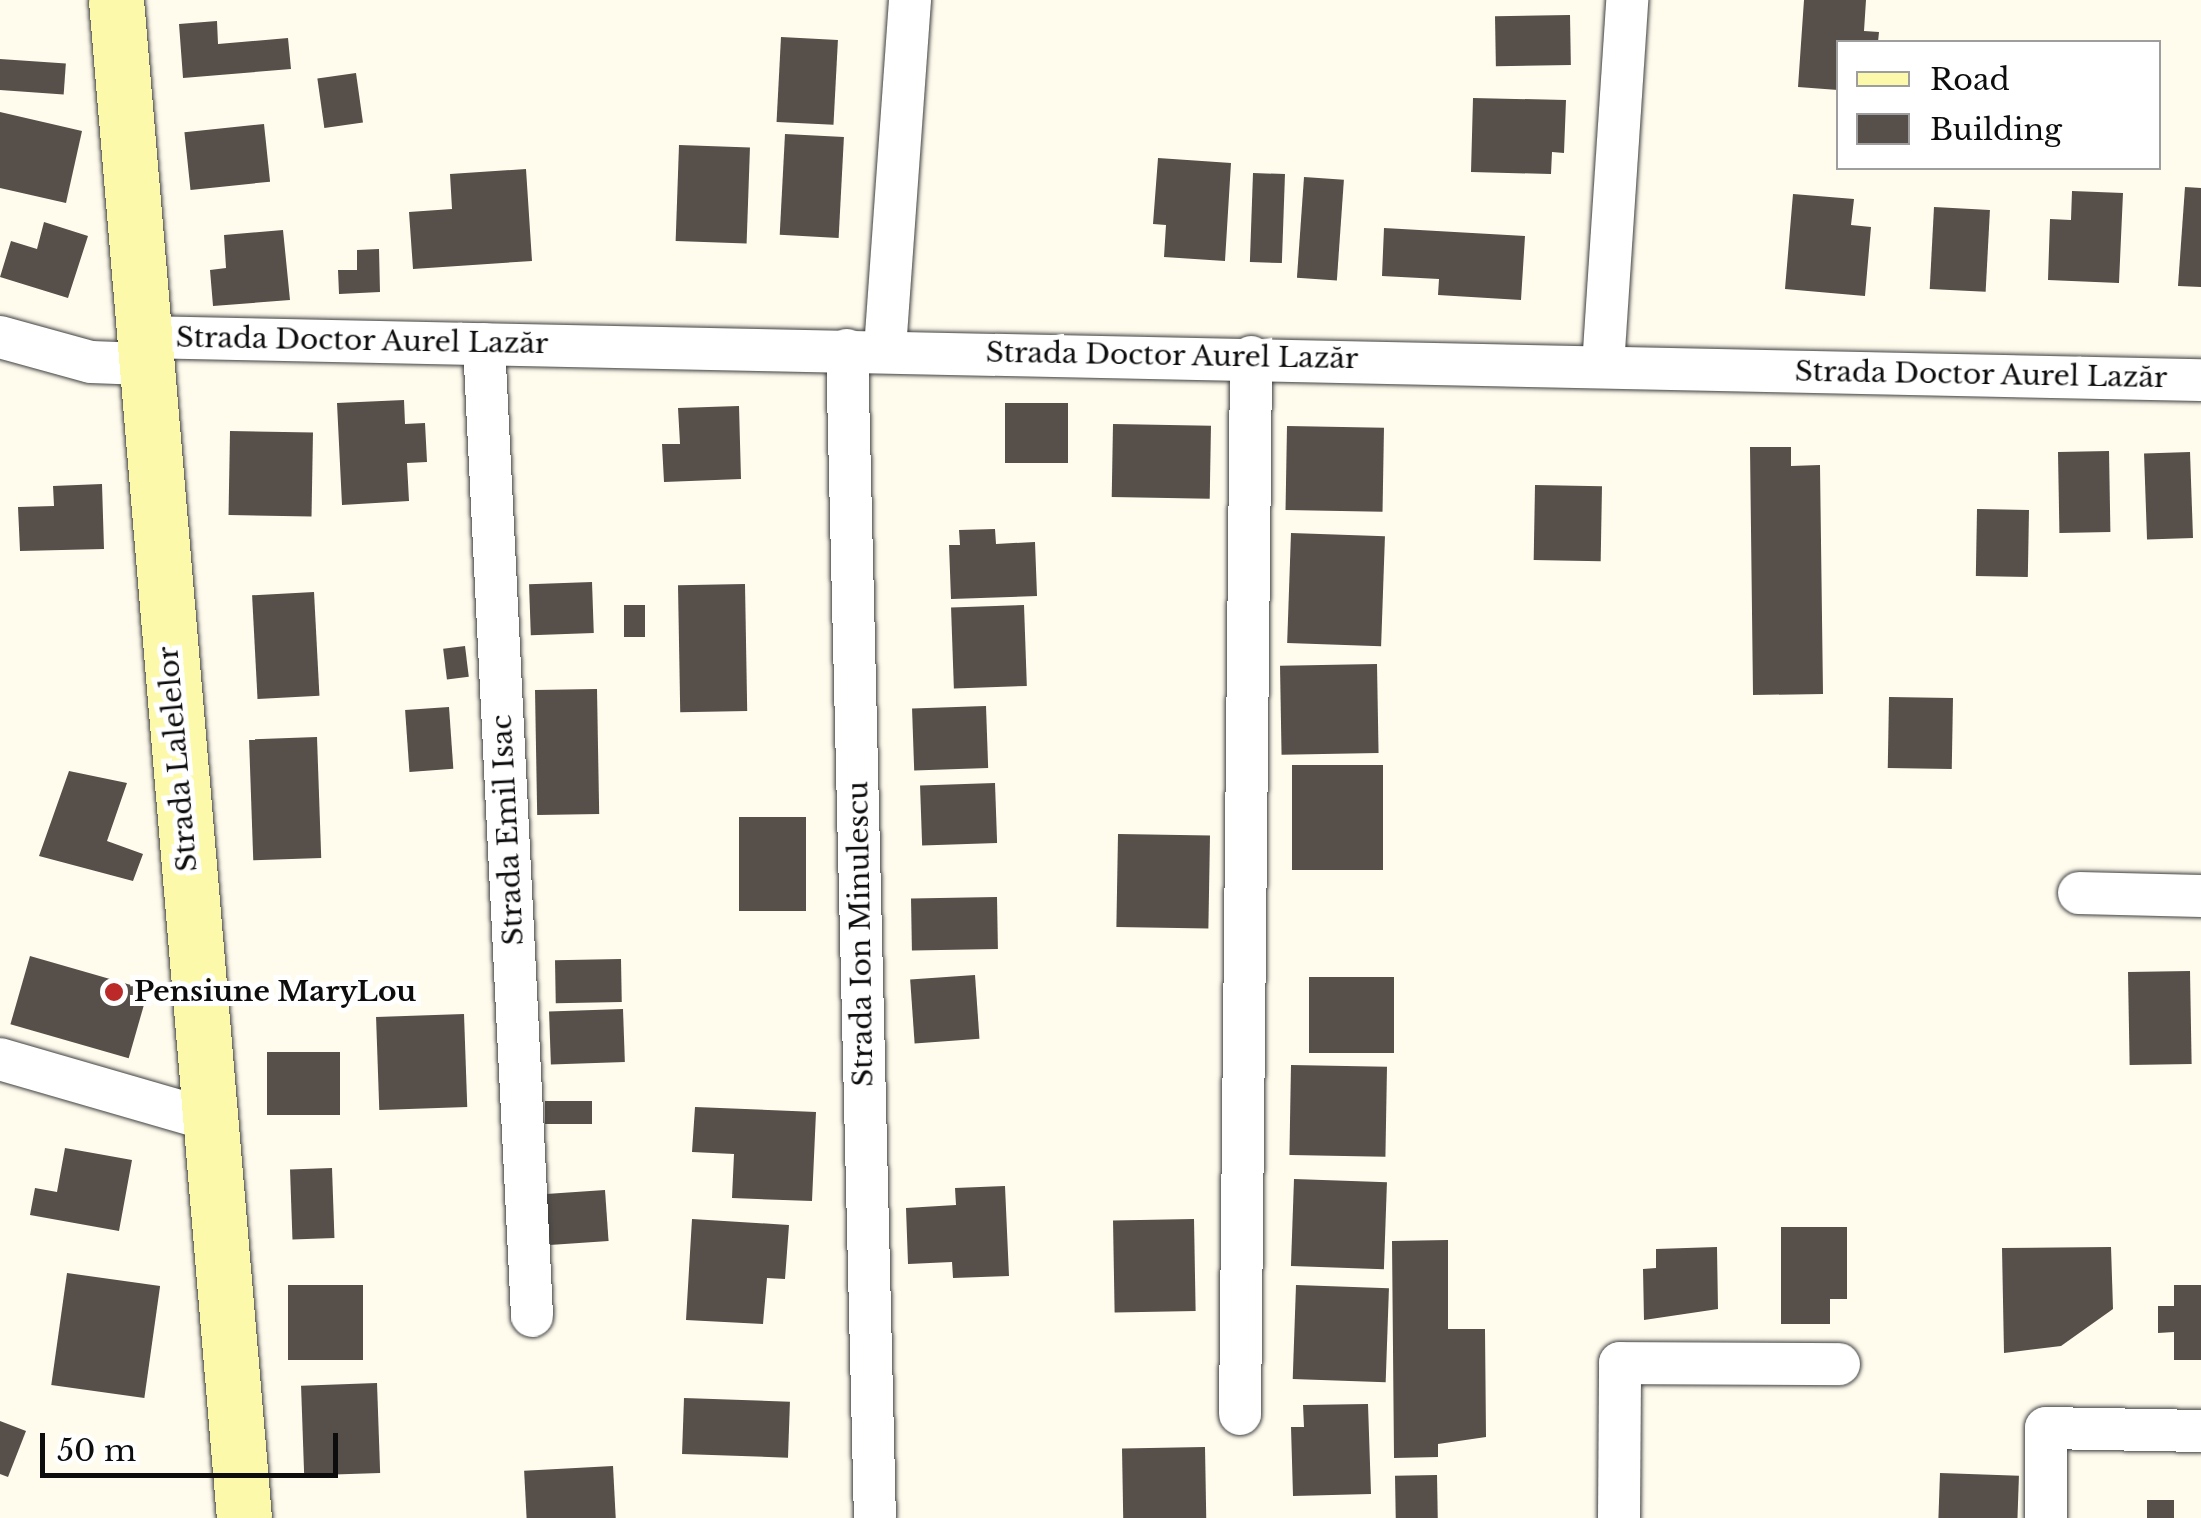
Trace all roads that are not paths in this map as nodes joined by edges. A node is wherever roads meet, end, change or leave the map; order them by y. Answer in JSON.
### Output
{"nodes":[{"id":1,"x":116,"y":0,"type":"edge"},
{"id":2,"x":910,"y":0,"type":"edge"},
{"id":3,"x":1628,"y":0,"type":"edge"},
{"id":4,"x":0,"y":337,"type":"edge"},
{"id":5,"x":484,"y":344,"type":"junction"},
{"id":6,"x":866,"y":350,"type":"junction"},
{"id":7,"x":143,"y":351,"type":"junction"},
{"id":8,"x":1252,"y":358,"type":"junction"},
{"id":9,"x":1603,"y":366,"type":"junction"},
{"id":10,"x":2201,"y":380,"type":"edge"},
{"id":11,"x":2079,"y":892,"type":"dead end"},
{"id":12,"x":2201,"y":896,"type":"edge"},
{"id":13,"x":0,"y":1060,"type":"edge"},
{"id":14,"x":210,"y":1120,"type":"junction"},
{"id":15,"x":532,"y":1316,"type":"dead end"},
{"id":16,"x":1839,"y":1364,"type":"dead end"},
{"id":17,"x":1240,"y":1414,"type":"dead end"},
{"id":18,"x":2201,"y":1431,"type":"edge"},
{"id":19,"x":244,"y":1518,"type":"edge"},
{"id":20,"x":874,"y":1518,"type":"edge"},
{"id":21,"x":1619,"y":1518,"type":"edge"},
{"id":22,"x":2046,"y":1518,"type":"edge"}],
"edges":[{"from":1,"to":7,"type":"main road","name":"Strada Lalelelor"},
{"from":2,"to":6,"type":"street","name":"Strada Ion Minulescu"},
{"from":3,"to":9,"type":"street"},
{"from":4,"to":7,"type":"street","name":"Strada Doctor Aurel Lazăr"},
{"from":5,"to":6,"type":"street","name":"Strada Doctor Aurel Lazăr"},
{"from":5,"to":7,"type":"street","name":"Strada Doctor Aurel Lazăr"},
{"from":5,"to":15,"type":"street","name":"Strada Emil Isac"},
{"from":6,"to":8,"type":"street","name":"Strada Doctor Aurel Lazăr"},
{"from":6,"to":20,"type":"street","name":"Strada Ion Minulescu"},
{"from":7,"to":14,"type":"main road","name":"Strada Lalelelor"},
{"from":8,"to":9,"type":"street","name":"Strada Doctor Aurel Lazăr"},
{"from":8,"to":17,"type":"street"},
{"from":9,"to":10,"type":"street","name":"Strada Doctor Aurel Lazăr"},
{"from":11,"to":12,"type":"street"},
{"from":13,"to":14,"type":"street"},
{"from":14,"to":19,"type":"main road","name":"Strada Lalelelor"},
{"from":16,"to":21,"type":"street"},
{"from":18,"to":22,"type":"street"}]}
